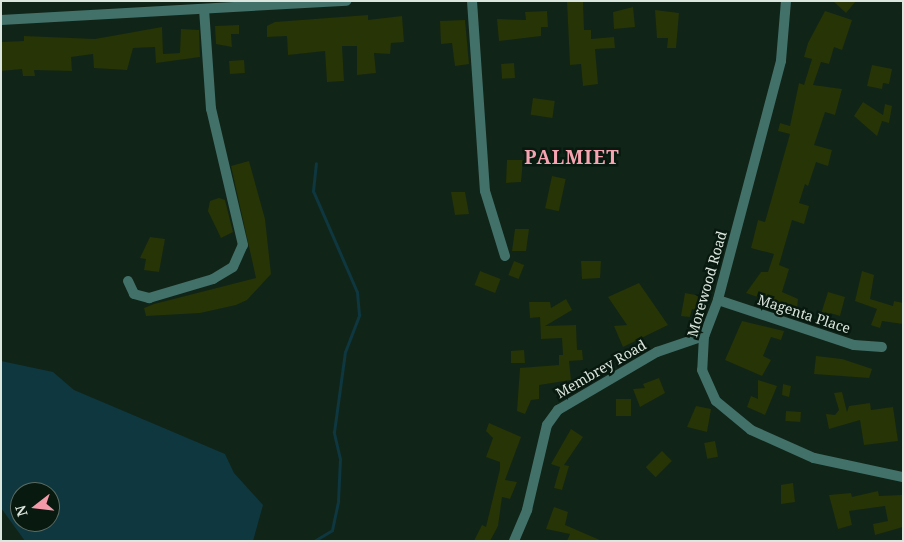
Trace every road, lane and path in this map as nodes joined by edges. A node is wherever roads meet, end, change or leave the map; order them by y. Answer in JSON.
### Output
{"nodes":[{"id":1,"x":346,"y":1,"type":"edge"},
{"id":2,"x":472,"y":1,"type":"edge"},
{"id":3,"x":786,"y":1,"type":"edge"},
{"id":4,"x":256,"y":4,"type":"edge"},
{"id":5,"x":220,"y":5,"type":"edge"},
{"id":6,"x":204,"y":10,"type":"junction"},
{"id":7,"x":1,"y":20,"type":"edge"},
{"id":8,"x":505,"y":256,"type":"dead end"},
{"id":9,"x":128,"y":281,"type":"dead end"},
{"id":10,"x":718,"y":300,"type":"junction"},
{"id":11,"x":704,"y":336,"type":"junction"},
{"id":12,"x":882,"y":348,"type":"dead end"},
{"id":13,"x":903,"y":477,"type":"edge"},
{"id":14,"x":514,"y":541,"type":"edge"}],
"edges":[{"from":1,"to":4,"type":"street"},
{"from":2,"to":8,"type":"street"},
{"from":3,"to":10,"type":"street","name":"Morewood Road"},
{"from":4,"to":5,"type":"street"},
{"from":5,"to":6,"type":"street"},
{"from":6,"to":7,"type":"street"},
{"from":6,"to":9,"type":"street"},
{"from":10,"to":11,"type":"street","name":"Morewood Road"},
{"from":10,"to":12,"type":"street","name":"Magenta Place"},
{"from":11,"to":13,"type":"street","name":"Morewood Road"},
{"from":11,"to":14,"type":"street","name":"Membrey Road"}]}
